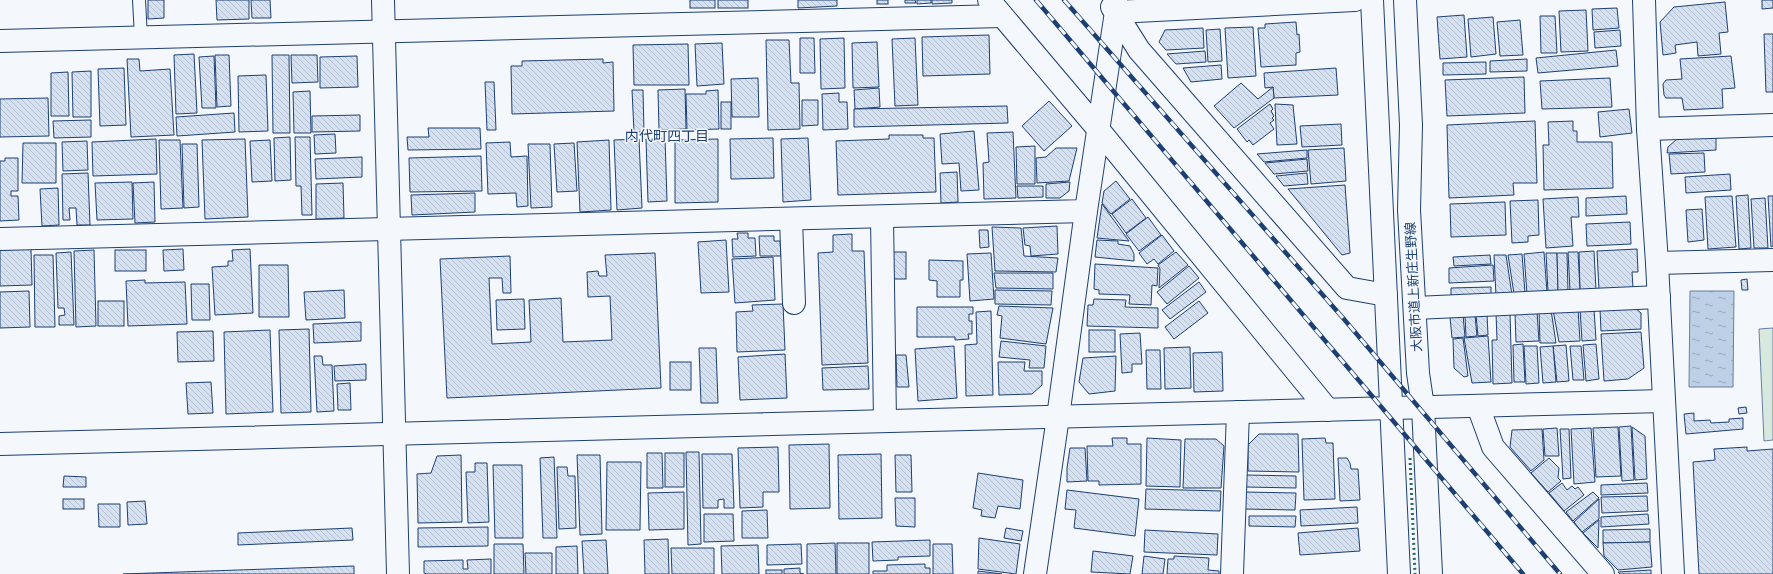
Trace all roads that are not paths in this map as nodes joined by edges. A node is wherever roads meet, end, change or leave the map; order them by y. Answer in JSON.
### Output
{"nodes":[{"id":1,"x":140,"y":0,"type":"edge"},
{"id":2,"x":383,"y":0,"type":"edge"},
{"id":3,"x":1355,"y":0,"type":"edge"},
{"id":4,"x":1372,"y":0,"type":"edge"},
{"id":5,"x":1405,"y":0,"type":"edge"},
{"id":6,"x":1644,"y":0,"type":"edge"},
{"id":7,"x":1113,"y":4,"type":"edge"},
{"id":8,"x":996,"y":8,"type":"edge"},
{"id":9,"x":384,"y":32,"type":"junction"},
{"id":10,"x":141,"y":37,"type":"junction"},
{"id":11,"x":0,"y":41,"type":"edge"},
{"id":12,"x":1773,"y":125,"type":"edge"},
{"id":13,"x":1098,"y":129,"type":"junction"},
{"id":14,"x":1648,"y":129,"type":"junction"},
{"id":15,"x":1086,"y":211,"type":"junction"},
{"id":16,"x":882,"y":217,"type":"junction"},
{"id":17,"x":791,"y":219,"type":"junction"},
{"id":18,"x":389,"y":229,"type":"junction"},
{"id":19,"x":0,"y":239,"type":"edge"},
{"id":20,"x":1773,"y":260,"type":"edge"},
{"id":21,"x":1657,"y":263,"type":"junction"},
{"id":22,"x":1386,"y":295,"type":"junction"},
{"id":23,"x":1659,"y":296,"type":"junction"},
{"id":24,"x":794,"y":303,"type":"dead end"},
{"id":25,"x":1415,"y":308,"type":"junction"},
{"id":26,"x":1664,"y":401,"type":"junction"},
{"id":27,"x":1478,"y":406,"type":"junction"},
{"id":28,"x":1423,"y":407,"type":"junction"},
{"id":29,"x":1392,"y":408,"type":"junction"},
{"id":30,"x":1328,"y":410,"type":"junction"},
{"id":31,"x":1238,"y":412,"type":"junction"},
{"id":32,"x":1058,"y":416,"type":"junction"},
{"id":33,"x":885,"y":421,"type":"junction"},
{"id":34,"x":394,"y":433,"type":"junction"},
{"id":35,"x":0,"y":444,"type":"edge"},
{"id":36,"x":398,"y":574,"type":"edge"},
{"id":37,"x":1035,"y":574,"type":"edge"},
{"id":38,"x":1232,"y":574,"type":"edge"},
{"id":39,"x":1399,"y":574,"type":"edge"},
{"id":40,"x":1431,"y":574,"type":"edge"},
{"id":41,"x":1603,"y":574,"type":"edge"},
{"id":42,"x":1673,"y":574,"type":"edge"}],
"edges":[{"from":1,"to":10,"type":"lane"},
{"from":2,"to":9,"type":"street"},
{"from":3,"to":7,"type":"street"},
{"from":4,"to":22,"type":"street","name":"大阪市道上新庄生野線"},
{"from":5,"to":25,"type":"street","name":"大阪市道上新庄生野線"},
{"from":6,"to":14,"type":"street"},
{"from":7,"to":13,"type":"street"},
{"from":7,"to":22,"type":"street"},
{"from":8,"to":9,"type":"street"},
{"from":8,"to":13,"type":"street"},
{"from":9,"to":10,"type":"street"},
{"from":9,"to":18,"type":"street"},
{"from":10,"to":11,"type":"street"},
{"from":12,"to":14,"type":"street"},
{"from":13,"to":15,"type":"street"},
{"from":13,"to":30,"type":"street"},
{"from":14,"to":21,"type":"street"},
{"from":15,"to":16,"type":"street"},
{"from":15,"to":32,"type":"street"},
{"from":16,"to":17,"type":"street"},
{"from":16,"to":33,"type":"street"},
{"from":17,"to":18,"type":"street"},
{"from":17,"to":24,"type":"street"},
{"from":18,"to":19,"type":"street"},
{"from":18,"to":34,"type":"street"},
{"from":20,"to":21,"type":"street"},
{"from":21,"to":23,"type":"street"},
{"from":22,"to":29,"type":"street","name":"大阪市道上新庄生野線"},
{"from":23,"to":25,"type":"street"},
{"from":23,"to":26,"type":"street"},
{"from":25,"to":28,"type":"street","name":"大阪市道上新庄生野線"},
{"from":26,"to":27,"type":"street"},
{"from":26,"to":42,"type":"street"},
{"from":27,"to":28,"type":"street"},
{"from":27,"to":41,"type":"street"},
{"from":28,"to":29,"type":"street"},
{"from":28,"to":40,"type":"street","name":"大阪市道上新庄生野線"},
{"from":29,"to":30,"type":"street"},
{"from":29,"to":39,"type":"street","name":"大阪市道上新庄生野線"},
{"from":30,"to":31,"type":"street"},
{"from":31,"to":32,"type":"street"},
{"from":31,"to":38,"type":"street"},
{"from":32,"to":33,"type":"street"},
{"from":32,"to":37,"type":"street"},
{"from":33,"to":34,"type":"street"},
{"from":34,"to":35,"type":"street"},
{"from":34,"to":36,"type":"street"}]}
